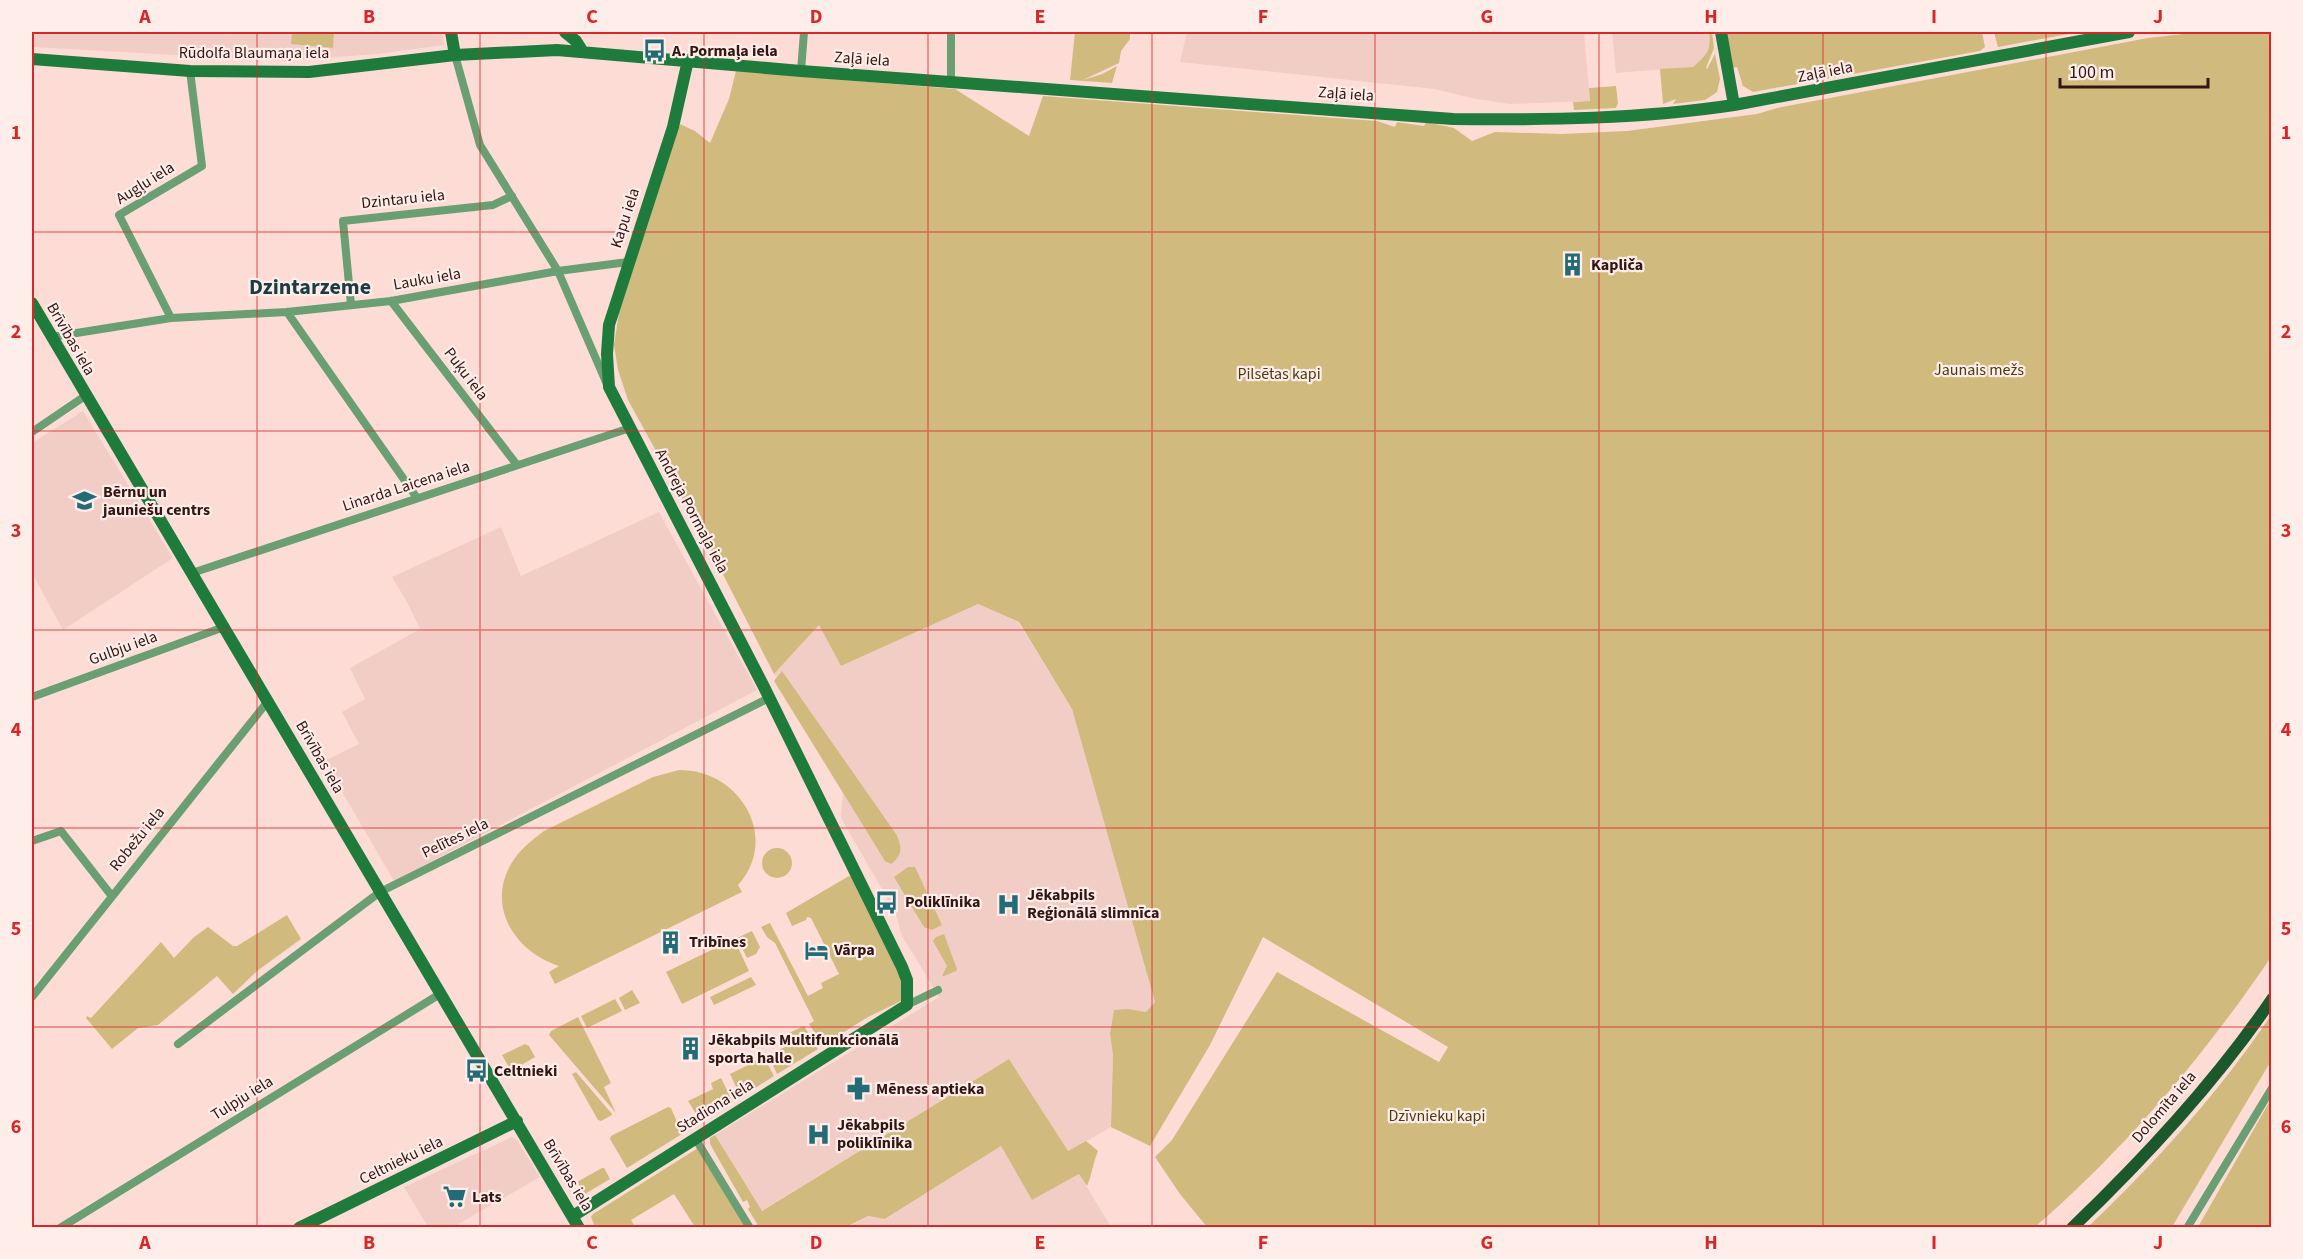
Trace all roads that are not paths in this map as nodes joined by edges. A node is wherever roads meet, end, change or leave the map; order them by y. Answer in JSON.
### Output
{"nodes":[{"id":1,"x":451,"y":32,"type":"edge"},
{"id":2,"x":565,"y":32,"type":"edge"},
{"id":3,"x":804,"y":32,"type":"edge"},
{"id":4,"x":951,"y":32,"type":"edge"},
{"id":5,"x":1721,"y":32,"type":"edge"},
{"id":6,"x":2129,"y":32,"type":"edge"},
{"id":7,"x":583,"y":52,"type":"junction"},
{"id":8,"x":455,"y":55,"type":"junction"},
{"id":9,"x":32,"y":59,"type":"edge"},
{"id":10,"x":688,"y":60,"type":"junction"},
{"id":11,"x":801,"y":70,"type":"junction"},
{"id":12,"x":190,"y":71,"type":"junction"},
{"id":13,"x":951,"y":82,"type":"junction"},
{"id":14,"x":1734,"y":105,"type":"junction"},
{"id":15,"x":512,"y":196,"type":"junction"},
{"id":16,"x":628,"y":262,"type":"junction"},
{"id":17,"x":558,"y":271,"type":"junction"},
{"id":18,"x":391,"y":301,"type":"junction"},
{"id":19,"x":32,"y":303,"type":"edge"},
{"id":20,"x":351,"y":305,"type":"junction"},
{"id":21,"x":287,"y":312,"type":"junction"},
{"id":22,"x":171,"y":318,"type":"junction"},
{"id":23,"x":51,"y":337,"type":"junction"},
{"id":24,"x":609,"y":387,"type":"junction"},
{"id":25,"x":85,"y":396,"type":"junction"},
{"id":26,"x":630,"y":428,"type":"junction"},
{"id":27,"x":32,"y":432,"type":"edge"},
{"id":28,"x":517,"y":465,"type":"junction"},
{"id":29,"x":417,"y":498,"type":"junction"},
{"id":30,"x":192,"y":573,"type":"junction"},
{"id":31,"x":224,"y":627,"type":"junction"},
{"id":32,"x":32,"y":697,"type":"edge"},
{"id":33,"x":769,"y":698,"type":"junction"},
{"id":34,"x":268,"y":701,"type":"junction"},
{"id":35,"x":32,"y":841,"type":"edge"},
{"id":36,"x":380,"y":892,"type":"junction"},
{"id":37,"x":111,"y":895,"type":"junction"},
{"id":38,"x":938,"y":990,"type":"dead end"},
{"id":39,"x":32,"y":994,"type":"edge"},
{"id":40,"x":440,"y":994,"type":"junction"},
{"id":41,"x":2271,"y":999,"type":"edge"},
{"id":42,"x":907,"y":1005,"type":"junction"},
{"id":43,"x":178,"y":1044,"type":"dead end"},
{"id":44,"x":2271,"y":1088,"type":"edge"},
{"id":45,"x":517,"y":1121,"type":"junction"},
{"id":46,"x":695,"y":1138,"type":"junction"},
{"id":47,"x":576,"y":1222,"type":"edge"},
{"id":48,"x":60,"y":1227,"type":"edge"},
{"id":49,"x":299,"y":1227,"type":"edge"},
{"id":50,"x":750,"y":1227,"type":"edge"},
{"id":51,"x":2072,"y":1227,"type":"edge"},
{"id":52,"x":2187,"y":1227,"type":"edge"}],
"edges":[{"from":1,"to":8,"type":"main road","name":"Andreja Pormaļa iela"},
{"from":2,"to":7,"type":"main road"},
{"from":3,"to":11,"type":"street"},
{"from":4,"to":13,"type":"street"},
{"from":5,"to":14,"type":"main road"},
{"from":6,"to":14,"type":"main road","name":"Zaļā iela"},
{"from":7,"to":8,"type":"main road","name":"Rūdolfa Blaumaņa iela"},
{"from":7,"to":10,"type":"main road","name":"Zaļā iela"},
{"from":8,"to":12,"type":"main road","name":"Rūdolfa Blaumaņa iela"},
{"from":8,"to":15,"type":"street","name":"Andreja Pormaļa iela"},
{"from":9,"to":12,"type":"main road","name":"Rūdolfa Blaumaņa iela"},
{"from":10,"to":11,"type":"main road","name":"Zaļā iela"},
{"from":10,"to":16,"type":"main road","name":"Kapu iela"},
{"from":11,"to":13,"type":"main road","name":"Zaļā iela"},
{"from":12,"to":22,"type":"street","name":"Augļu iela"},
{"from":13,"to":14,"type":"main road","name":"Zaļā iela"},
{"from":15,"to":17,"type":"street","name":"Andreja Pormaļa iela"},
{"from":15,"to":20,"type":"street","name":"Dzintaru iela"},
{"from":16,"to":17,"type":"street","name":"Lauku iela"},
{"from":16,"to":24,"type":"main road","name":"Kapu iela"},
{"from":17,"to":18,"type":"street","name":"Lauku iela"},
{"from":17,"to":24,"type":"street","name":"Andreja Pormaļa iela"},
{"from":18,"to":20,"type":"street","name":"Lauku iela"},
{"from":18,"to":28,"type":"street","name":"Puķu iela"},
{"from":19,"to":23,"type":"main road","name":"Brīvības iela"},
{"from":20,"to":21,"type":"street","name":"Lauku iela"},
{"from":21,"to":22,"type":"street","name":"Lauku iela"},
{"from":21,"to":29,"type":"street"},
{"from":22,"to":23,"type":"street","name":"Lauku iela"},
{"from":23,"to":25,"type":"main road","name":"Brīvības iela"},
{"from":24,"to":26,"type":"main road","name":"Andreja Pormaļa iela"},
{"from":25,"to":27,"type":"street"},
{"from":25,"to":30,"type":"main road","name":"Brīvības iela"},
{"from":26,"to":28,"type":"street","name":"Linarda Laicena iela"},
{"from":26,"to":33,"type":"main road","name":"Andreja Pormaļa iela"},
{"from":28,"to":29,"type":"street","name":"Linarda Laicena iela"},
{"from":29,"to":30,"type":"street","name":"Linarda Laicena iela"},
{"from":30,"to":31,"type":"main road","name":"Brīvības iela"},
{"from":31,"to":32,"type":"street","name":"Gulbju iela"},
{"from":31,"to":34,"type":"main road","name":"Brīvības iela"},
{"from":33,"to":36,"type":"street","name":"Pelītes iela"},
{"from":33,"to":42,"type":"main road","name":"Andreja Pormaļa iela"},
{"from":34,"to":36,"type":"main road","name":"Brīvības iela"},
{"from":34,"to":37,"type":"street","name":"Robežu iela"},
{"from":35,"to":37,"type":"street"},
{"from":36,"to":40,"type":"main road","name":"Brīvības iela"},
{"from":36,"to":43,"type":"street","name":"Pelītes iela"},
{"from":37,"to":39,"type":"street","name":"Robežu iela"},
{"from":38,"to":42,"type":"street","name":"Stadiona iela"},
{"from":40,"to":45,"type":"main road","name":"Brīvības iela"},
{"from":40,"to":48,"type":"street","name":"Tulpju iela"},
{"from":41,"to":51,"type":"main road","name":"Dolomīta iela"},
{"from":42,"to":46,"type":"main road","name":"Stadiona iela"},
{"from":44,"to":52,"type":"street"},
{"from":45,"to":47,"type":"main road","name":"Brīvības iela"},
{"from":45,"to":49,"type":"main road","name":"Celtnieku iela"},
{"from":46,"to":47,"type":"main road","name":"Stadiona iela"},
{"from":46,"to":50,"type":"street"}]}
